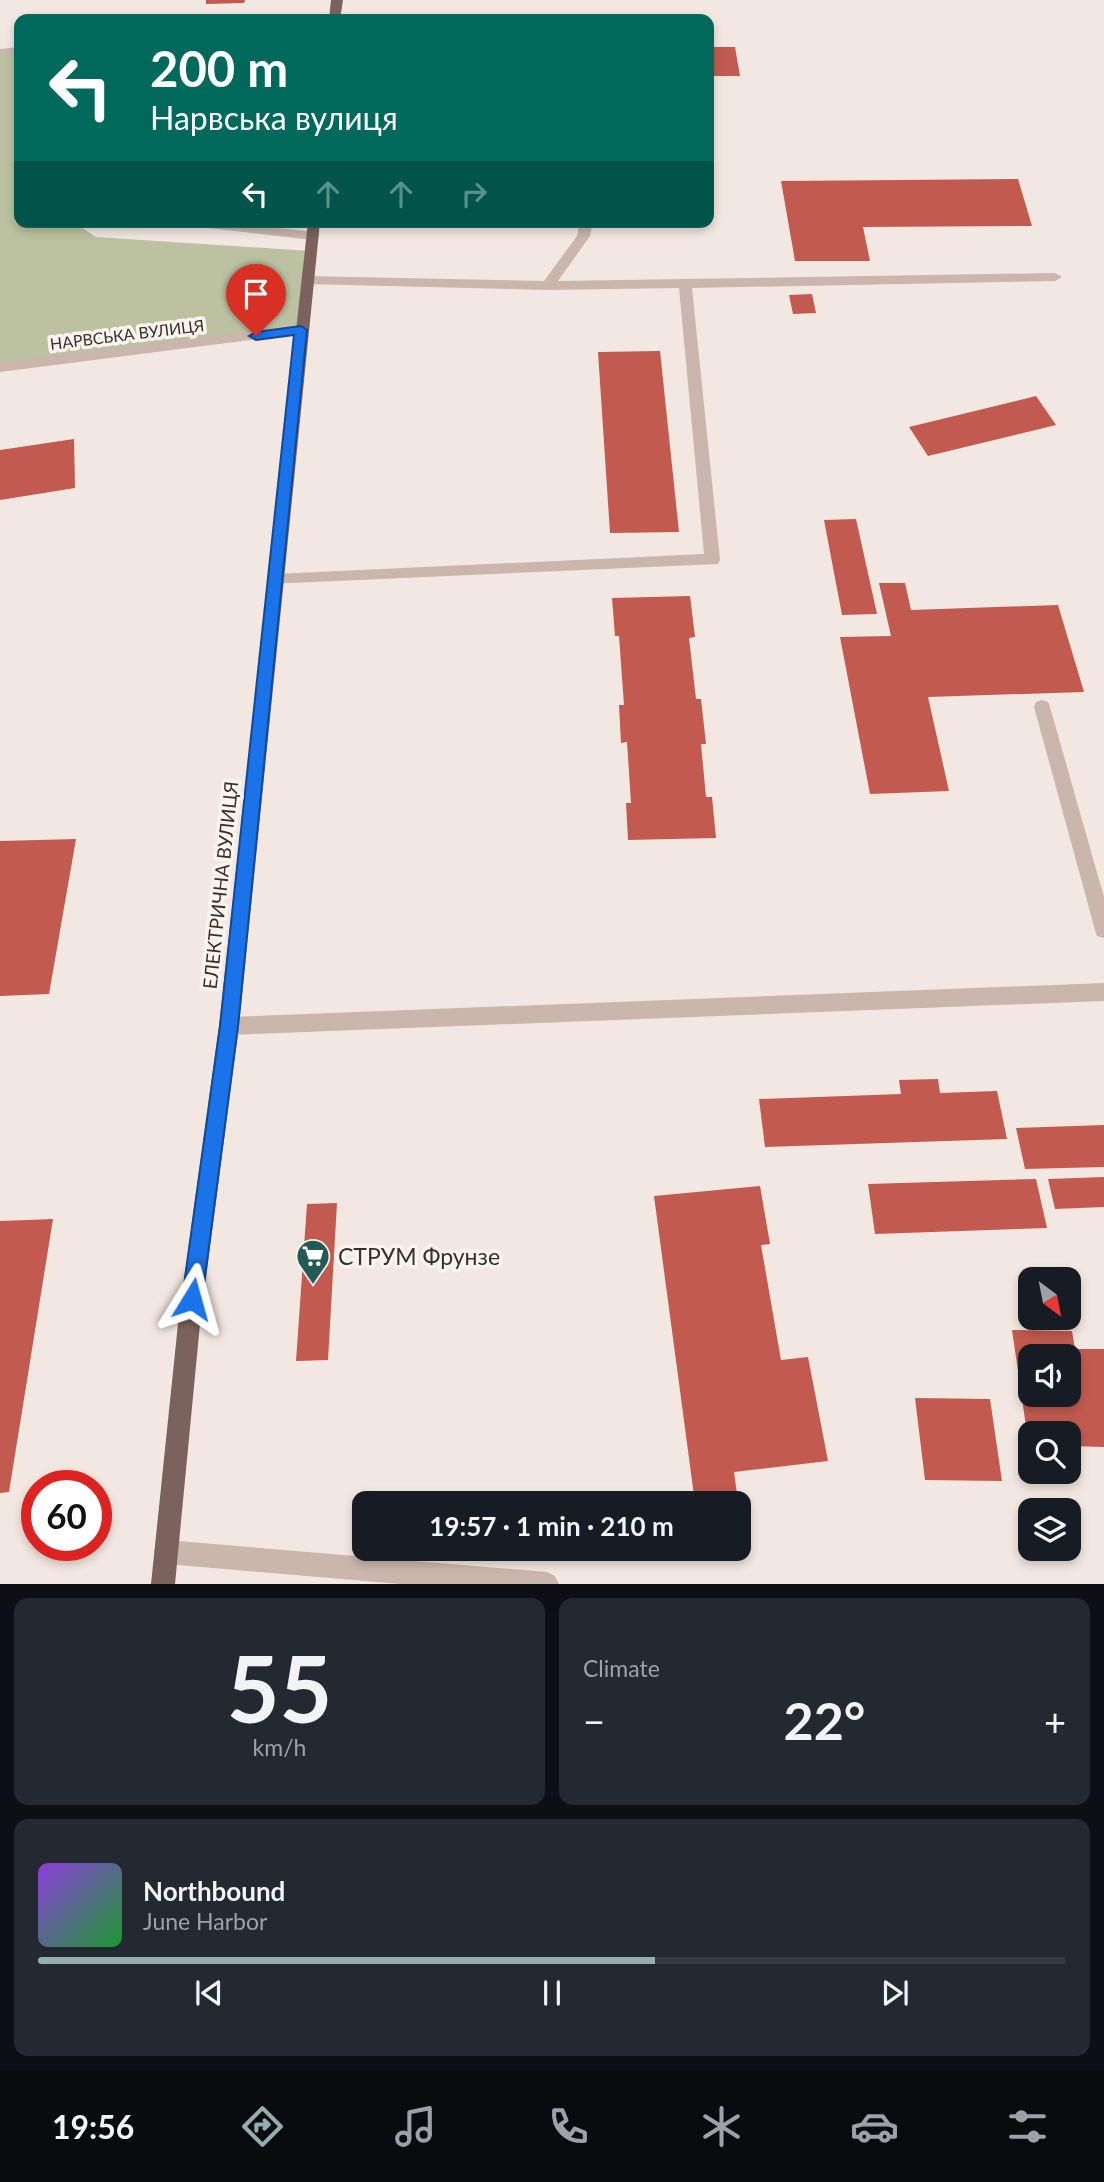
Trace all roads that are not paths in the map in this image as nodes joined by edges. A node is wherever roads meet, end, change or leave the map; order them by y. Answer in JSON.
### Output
{"nodes":[{"id":1,"x":585,"y":228,"type":"edge"},
{"id":2,"x":313,"y":229,"type":"edge"},
{"id":3,"x":1055,"y":277,"type":"dead end"},
{"id":4,"x":306,"y":280,"type":"junction"},
{"id":5,"x":685,"y":284,"type":"junction"},
{"id":6,"x":548,"y":286,"type":"junction"},
{"id":7,"x":301,"y":330,"type":"junction"},
{"id":8,"x":0,"y":367,"type":"edge"},
{"id":9,"x":275,"y":580,"type":"junction"},
{"id":10,"x":1042,"y":706,"type":"dead end"},
{"id":11,"x":1104,"y":930,"type":"edge"},
{"id":12,"x":1104,"y":992,"type":"edge"},
{"id":13,"x":229,"y":1026,"type":"junction"},
{"id":14,"x":166,"y":1552,"type":"junction"},
{"id":15,"x":163,"y":1584,"type":"edge"},
{"id":16,"x":547,"y":1584,"type":"edge"}],
"edges":[{"from":1,"to":6,"type":"street"},
{"from":2,"to":4,"type":"main road","name":"ЕЛЕКТРИЧНА ВУЛИЦЯ"},
{"from":3,"to":5,"type":"street"},
{"from":4,"to":6,"type":"street"},
{"from":4,"to":7,"type":"main road","name":"ЕЛЕКТРИЧНА ВУЛИЦЯ"},
{"from":5,"to":6,"type":"street"},
{"from":5,"to":9,"type":"street"},
{"from":7,"to":8,"type":"street","name":"НАРВСЬКА ВУЛИЦЯ"},
{"from":7,"to":9,"type":"main road","name":"ЕЛЕКТРИЧНА ВУЛИЦЯ"},
{"from":9,"to":13,"type":"main road","name":"ЕЛЕКТРИЧНА ВУЛИЦЯ"},
{"from":10,"to":11,"type":"street"},
{"from":12,"to":13,"type":"street"},
{"from":13,"to":14,"type":"main road","name":"ЕЛЕКТРИЧНА ВУЛИЦЯ"},
{"from":14,"to":15,"type":"main road","name":"ЕЛЕКТРИЧНА ВУЛИЦЯ"},
{"from":14,"to":16,"type":"street"}]}
